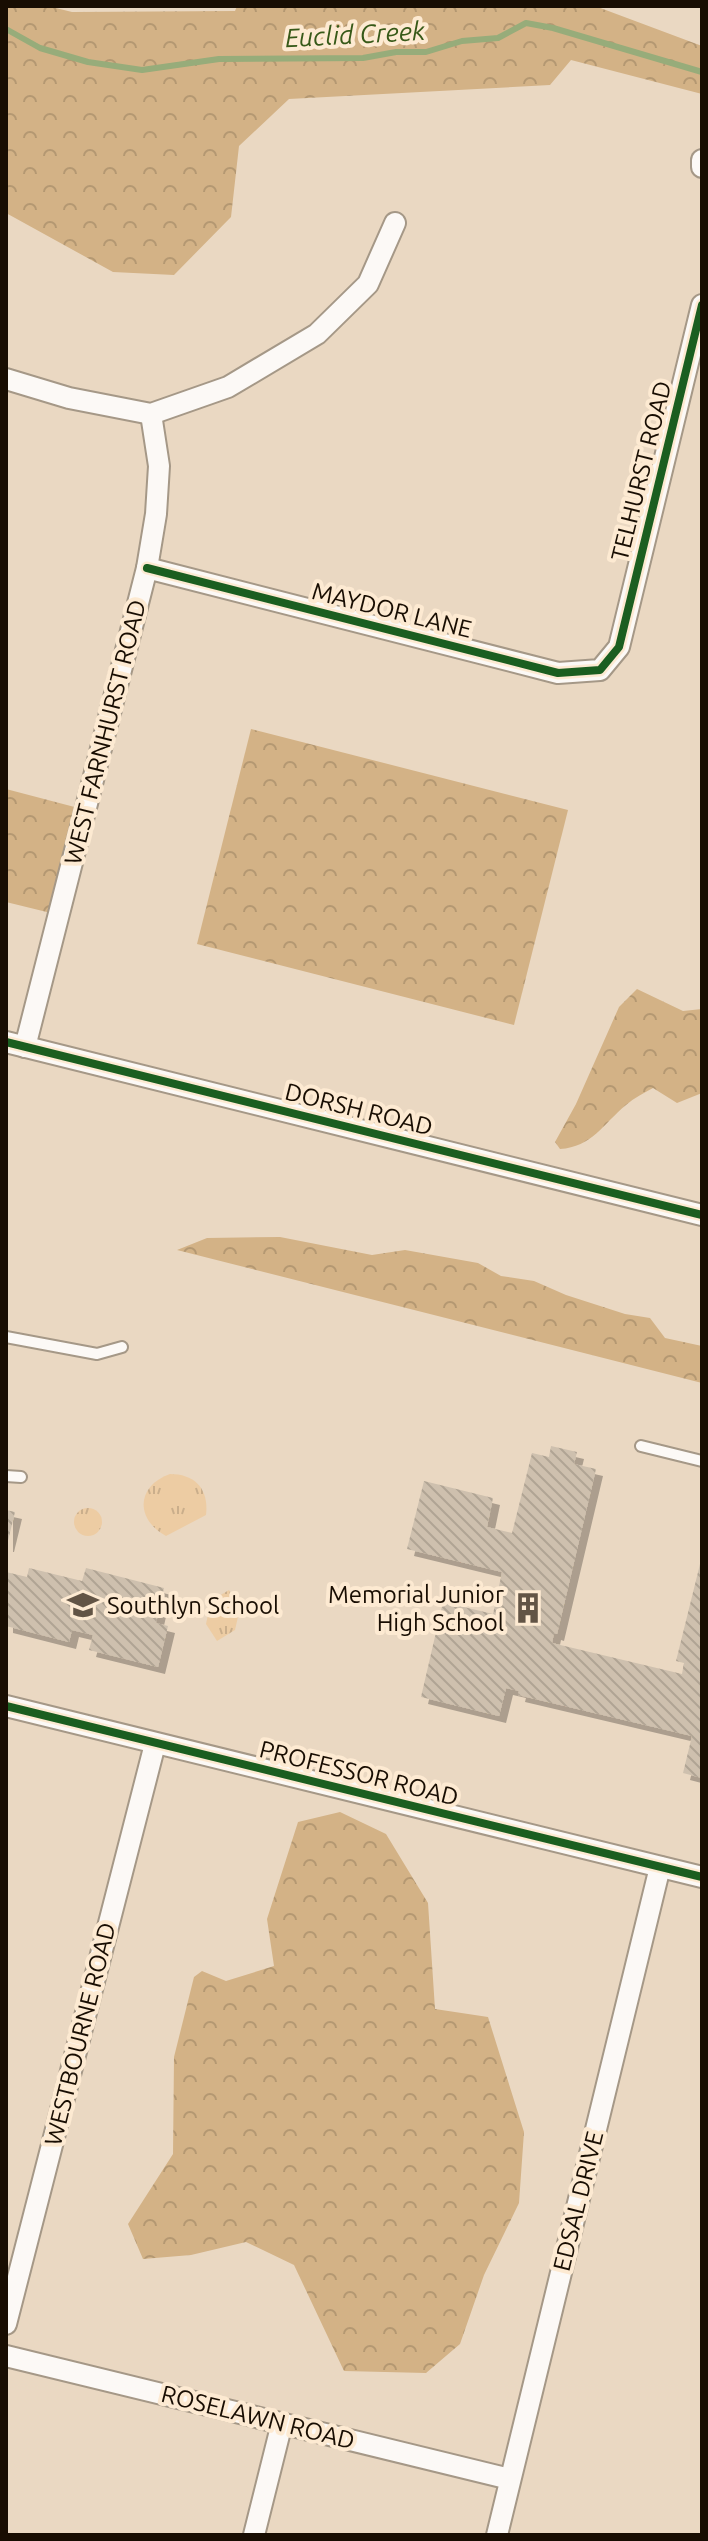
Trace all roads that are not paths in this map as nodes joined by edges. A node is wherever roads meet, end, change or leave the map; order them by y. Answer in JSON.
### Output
{"nodes":[{"id":1,"x":702,"y":160,"type":"edge"},
{"id":2,"x":702,"y":167,"type":"edge"},
{"id":3,"x":395,"y":223,"type":"dead end"},
{"id":4,"x":702,"y":305,"type":"edge"},
{"id":5,"x":6,"y":379,"type":"edge"},
{"id":6,"x":151,"y":414,"type":"junction"},
{"id":7,"x":147,"y":568,"type":"junction"},
{"id":8,"x":619,"y":647,"type":"joint"},
{"id":9,"x":16,"y":1045,"type":"edge"},
{"id":10,"x":702,"y":1215,"type":"edge"},
{"id":11,"x":6,"y":1337,"type":"edge"},
{"id":12,"x":122,"y":1347,"type":"dead end"},
{"id":13,"x":641,"y":1446,"type":"dead end"},
{"id":14,"x":702,"y":1461,"type":"edge"},
{"id":15,"x":6,"y":1476,"type":"edge"},
{"id":16,"x":21,"y":1477,"type":"dead end"},
{"id":17,"x":6,"y":1706,"type":"edge"},
{"id":18,"x":155,"y":1744,"type":"junction"},
{"id":19,"x":660,"y":1867,"type":"junction"},
{"id":20,"x":702,"y":1877,"type":"edge"},
{"id":21,"x":6,"y":2324,"type":"edge"},
{"id":22,"x":6,"y":2356,"type":"edge"},
{"id":23,"x":282,"y":2423,"type":"junction"},
{"id":24,"x":510,"y":2479,"type":"junction"},
{"id":25,"x":254,"y":2535,"type":"edge"},
{"id":26,"x":497,"y":2535,"type":"edge"}],
"edges":[{"from":1,"to":2,"type":"street"},
{"from":3,"to":6,"type":"street"},
{"from":4,"to":8,"type":"street","name":"TELHURST ROAD"},
{"from":5,"to":6,"type":"street"},
{"from":6,"to":7,"type":"street","name":"WEST FARNHURST ROAD"},
{"from":7,"to":8,"type":"street","name":"MAYDOR LANE"},
{"from":7,"to":9,"type":"street","name":"WEST FARNHURST ROAD"},
{"from":9,"to":10,"type":"street","name":"DORSH ROAD"},
{"from":11,"to":12,"type":"lane"},
{"from":13,"to":14,"type":"lane"},
{"from":15,"to":16,"type":"lane"},
{"from":17,"to":18,"type":"street","name":"PROFESSOR ROAD"},
{"from":18,"to":19,"type":"street","name":"PROFESSOR ROAD"},
{"from":18,"to":21,"type":"street","name":"WESTBOURNE ROAD"},
{"from":19,"to":20,"type":"street","name":"PROFESSOR ROAD"},
{"from":19,"to":24,"type":"street","name":"EDSAL DRIVE"},
{"from":22,"to":23,"type":"street","name":"ROSELAWN ROAD"},
{"from":23,"to":24,"type":"street","name":"ROSELAWN ROAD"},
{"from":23,"to":25,"type":"street"},
{"from":24,"to":26,"type":"street","name":"EDSAL DRIVE"}]}
